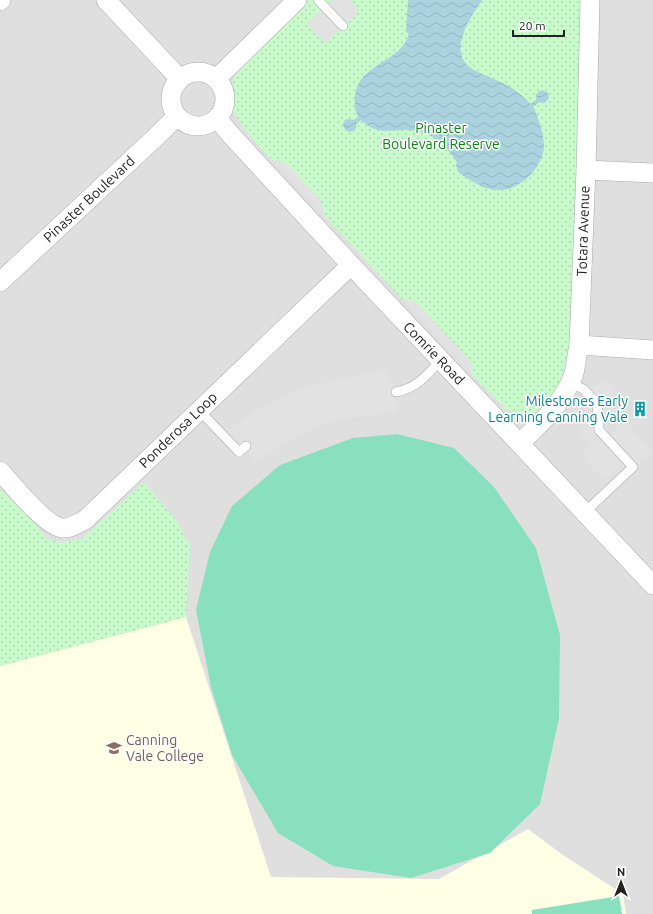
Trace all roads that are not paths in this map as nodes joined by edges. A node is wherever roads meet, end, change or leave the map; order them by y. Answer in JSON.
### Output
{"nodes":[{"id":1,"x":106,"y":0,"type":"edge"},
{"id":2,"x":297,"y":0,"type":"edge"},
{"id":3,"x":318,"y":0,"type":"edge"},
{"id":4,"x":590,"y":0,"type":"edge"},
{"id":5,"x":343,"y":26,"type":"dead end"},
{"id":6,"x":180,"y":79,"type":"junction"},
{"id":7,"x":216,"y":79,"type":"junction"},
{"id":8,"x":177,"y":116,"type":"junction"},
{"id":9,"x":217,"y":118,"type":"junction"},
{"id":10,"x":586,"y":170,"type":"junction"},
{"id":11,"x":653,"y":173,"type":"edge"},
{"id":12,"x":351,"y":265,"type":"junction"},
{"id":13,"x":0,"y":282,"type":"edge"},
{"id":14,"x":579,"y":345,"type":"junction"},
{"id":15,"x":653,"y":350,"type":"edge"},
{"id":16,"x":441,"y":360,"type":"junction"},
{"id":17,"x":569,"y":382,"type":"junction"},
{"id":18,"x":396,"y":392,"type":"dead end"},
{"id":19,"x":199,"y":410,"type":"junction"},
{"id":20,"x":520,"y":443,"type":"junction"},
{"id":21,"x":246,"y":446,"type":"dead end"},
{"id":22,"x":0,"y":471,"type":"edge"},
{"id":23,"x":585,"y":512,"type":"junction"},
{"id":24,"x":653,"y":585,"type":"edge"}],
"edges":[{"from":1,"to":6,"type":"street"},
{"from":2,"to":7,"type":"street"},
{"from":3,"to":5,"type":"lane"},
{"from":4,"to":10,"type":"street","name":"Totara Avenue"},
{"from":6,"to":7,"type":"street"},
{"from":6,"to":8,"type":"street"},
{"from":7,"to":9,"type":"street"},
{"from":8,"to":9,"type":"street"},
{"from":8,"to":13,"type":"street","name":"Pinaster Boulevard"},
{"from":9,"to":12,"type":"street","name":"Comrie Road"},
{"from":10,"to":11,"type":"street"},
{"from":10,"to":14,"type":"street","name":"Totara Avenue"},
{"from":12,"to":16,"type":"street","name":"Comrie Road"},
{"from":12,"to":19,"type":"street","name":"Ponderosa Loop"},
{"from":14,"to":15,"type":"street"},
{"from":14,"to":17,"type":"street","name":"Totara Avenue"},
{"from":16,"to":18,"type":"lane"},
{"from":16,"to":20,"type":"street","name":"Comrie Road"},
{"from":17,"to":20,"type":"street","name":"Totara Avenue"},
{"from":17,"to":23,"type":"lane"},
{"from":19,"to":21,"type":"lane"},
{"from":19,"to":22,"type":"street","name":"Ponderosa Loop"},
{"from":20,"to":23,"type":"street","name":"Comrie Road"},
{"from":23,"to":24,"type":"street","name":"Comrie Road"}]}
